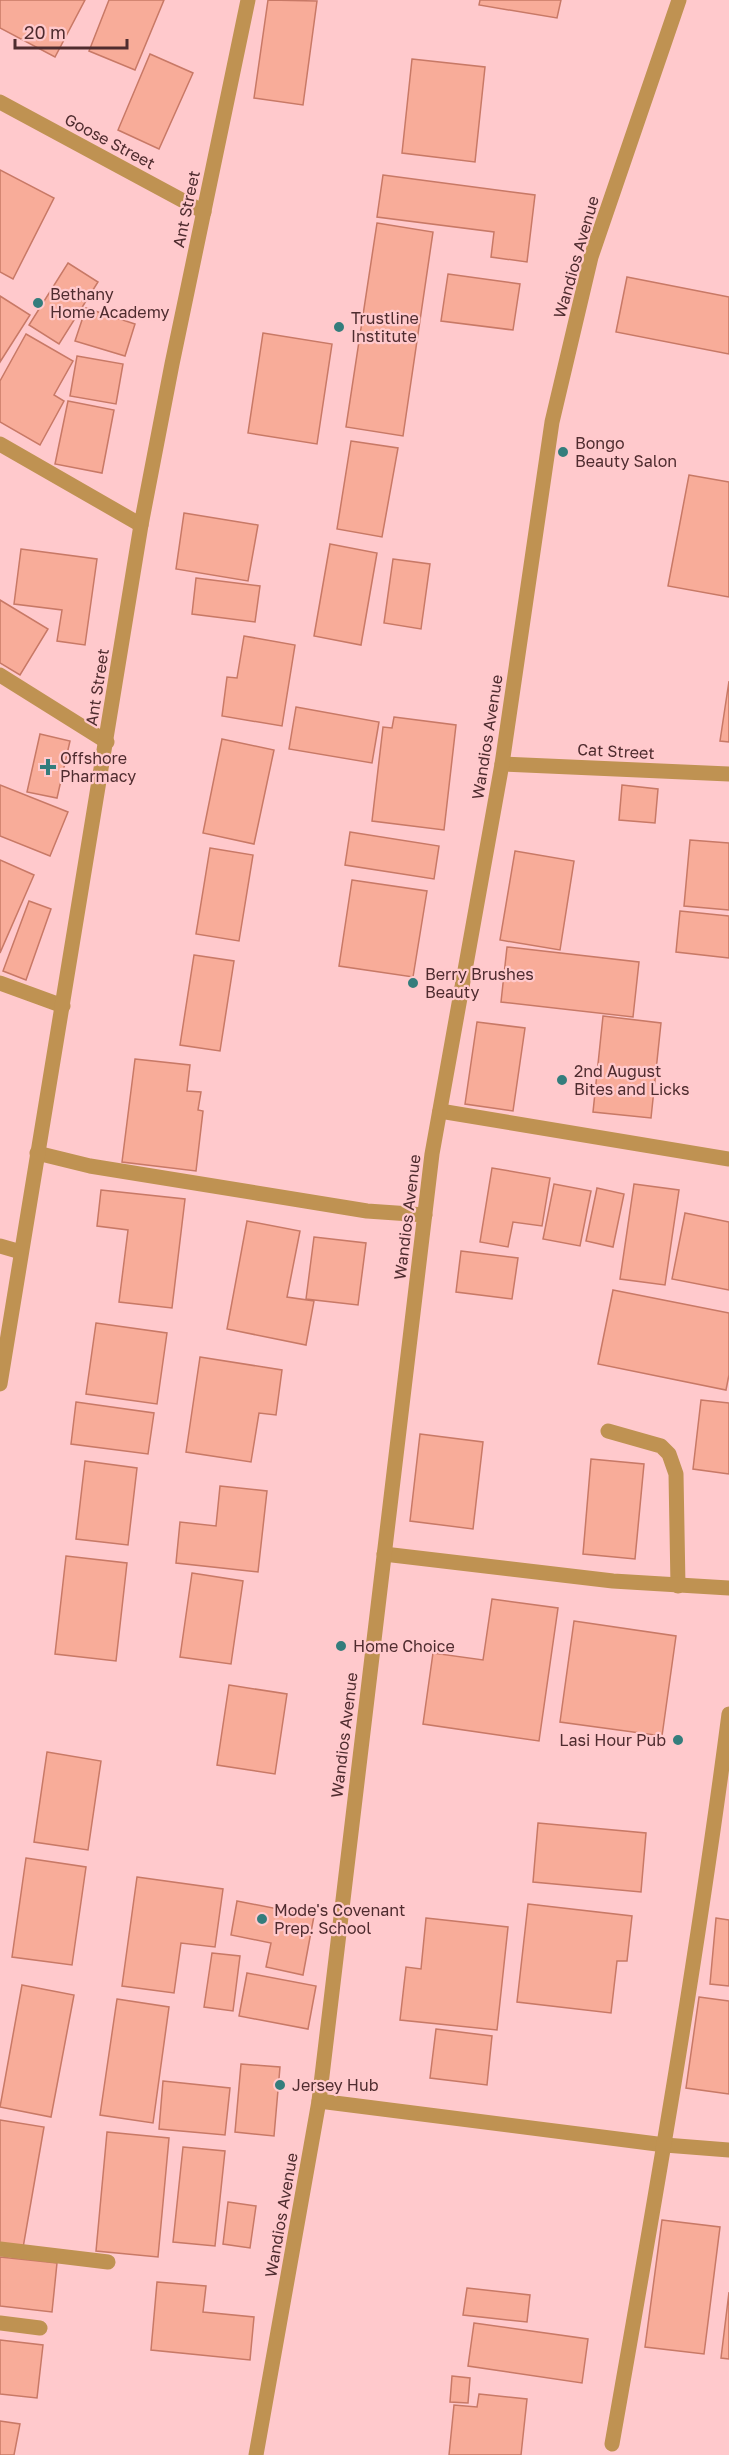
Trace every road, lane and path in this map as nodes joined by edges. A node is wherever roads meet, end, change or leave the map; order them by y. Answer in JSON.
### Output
{"nodes":[{"id":1,"x":248,"y":0,"type":"edge"},
{"id":2,"x":679,"y":0,"type":"edge"},
{"id":3,"x":0,"y":102,"type":"edge"},
{"id":4,"x":204,"y":212,"type":"junction"},
{"id":5,"x":0,"y":444,"type":"edge"},
{"id":6,"x":141,"y":525,"type":"junction"},
{"id":7,"x":0,"y":675,"type":"edge"},
{"id":8,"x":107,"y":742,"type":"junction"},
{"id":9,"x":502,"y":764,"type":"junction"},
{"id":10,"x":729,"y":774,"type":"edge"},
{"id":11,"x":0,"y":984,"type":"edge"},
{"id":12,"x":63,"y":1006,"type":"junction"},
{"id":13,"x":440,"y":1111,"type":"junction"},
{"id":14,"x":38,"y":1153,"type":"junction"},
{"id":15,"x":729,"y":1159,"type":"edge"},
{"id":16,"x":425,"y":1215,"type":"junction"},
{"id":17,"x":0,"y":1246,"type":"edge"},
{"id":18,"x":21,"y":1252,"type":"junction"},
{"id":19,"x":0,"y":1384,"type":"edge"},
{"id":20,"x":608,"y":1431,"type":"dead end"},
{"id":21,"x":384,"y":1554,"type":"junction"},
{"id":22,"x":678,"y":1586,"type":"junction"},
{"id":23,"x":729,"y":1588,"type":"edge"},
{"id":24,"x":729,"y":1714,"type":"edge"},
{"id":25,"x":320,"y":2101,"type":"junction"},
{"id":26,"x":665,"y":2145,"type":"junction"},
{"id":27,"x":729,"y":2150,"type":"edge"},
{"id":28,"x":0,"y":2248,"type":"edge"},
{"id":29,"x":108,"y":2262,"type":"dead end"},
{"id":30,"x":0,"y":2323,"type":"edge"},
{"id":31,"x":40,"y":2328,"type":"dead end"},
{"id":32,"x":612,"y":2444,"type":"dead end"},
{"id":33,"x":256,"y":2455,"type":"edge"}],
"edges":[{"from":1,"to":4,"type":"street","name":"Ant Street"},
{"from":2,"to":9,"type":"street","name":"Wandios Avenue"},
{"from":3,"to":4,"type":"street","name":"Goose Street"},
{"from":4,"to":6,"type":"street","name":"Ant Street"},
{"from":5,"to":6,"type":"street"},
{"from":6,"to":8,"type":"street","name":"Ant Street"},
{"from":7,"to":8,"type":"street"},
{"from":8,"to":12,"type":"street","name":"Ant Street"},
{"from":9,"to":10,"type":"street","name":"Cat Street"},
{"from":9,"to":13,"type":"street","name":"Wandios Avenue"},
{"from":11,"to":12,"type":"street"},
{"from":12,"to":14,"type":"street","name":"Ant Street"},
{"from":13,"to":15,"type":"street"},
{"from":13,"to":16,"type":"street","name":"Wandios Avenue"},
{"from":14,"to":16,"type":"street"},
{"from":14,"to":18,"type":"street","name":"Ant Street"},
{"from":16,"to":21,"type":"street","name":"Wandios Avenue"},
{"from":17,"to":18,"type":"street"},
{"from":18,"to":19,"type":"street","name":"Ant Street"},
{"from":20,"to":22,"type":"street"},
{"from":21,"to":22,"type":"street"},
{"from":21,"to":25,"type":"street","name":"Wandios Avenue"},
{"from":22,"to":23,"type":"street"},
{"from":24,"to":26,"type":"street"},
{"from":25,"to":26,"type":"street"},
{"from":25,"to":33,"type":"street","name":"Wandios Avenue"},
{"from":26,"to":27,"type":"street"},
{"from":26,"to":32,"type":"street"},
{"from":28,"to":29,"type":"street"},
{"from":30,"to":31,"type":"street"}]}
